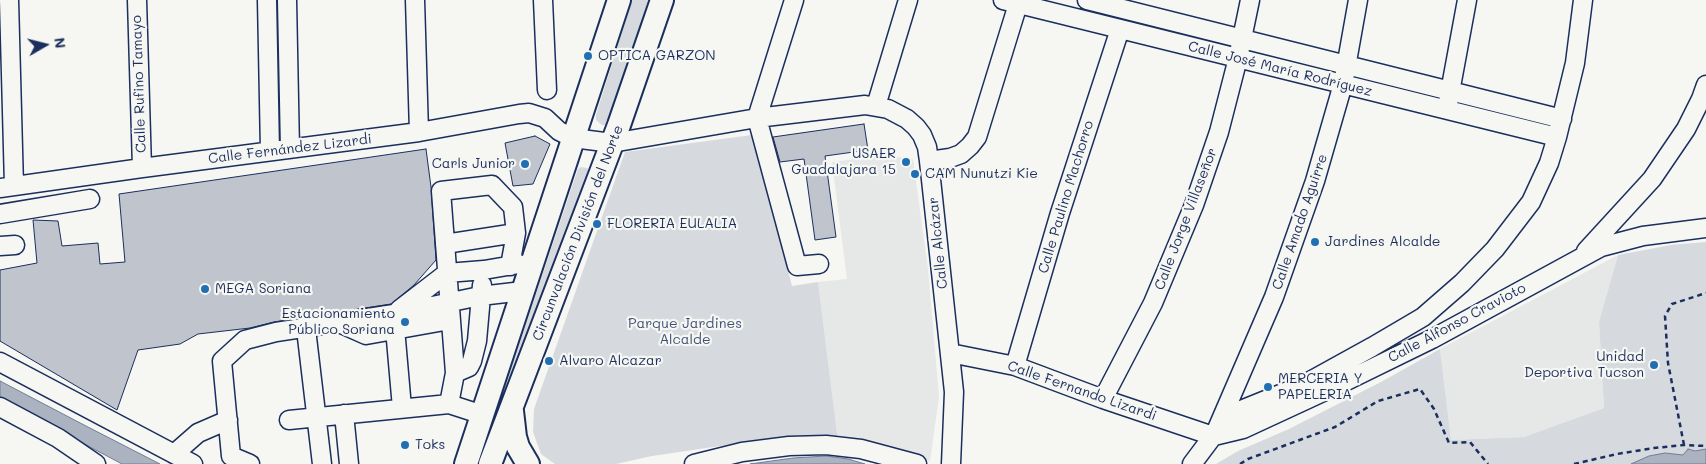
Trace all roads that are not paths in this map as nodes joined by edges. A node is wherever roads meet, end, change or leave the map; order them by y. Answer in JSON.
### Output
{"nodes":[{"id":1,"x":9,"y":0,"type":"edge"},
{"id":2,"x":137,"y":0,"type":"edge"},
{"id":3,"x":266,"y":0,"type":"edge"},
{"id":4,"x":287,"y":0,"type":"edge"},
{"id":5,"x":415,"y":0,"type":"edge"},
{"id":6,"x":542,"y":0,"type":"edge"},
{"id":7,"x":619,"y":0,"type":"edge"},
{"id":8,"x":662,"y":0,"type":"edge"},
{"id":9,"x":794,"y":0,"type":"edge"},
{"id":10,"x":908,"y":0,"type":"edge"},
{"id":11,"x":1250,"y":0,"type":"edge"},
{"id":12,"x":1358,"y":0,"type":"edge"},
{"id":13,"x":1467,"y":0,"type":"edge"},
{"id":14,"x":1583,"y":0,"type":"edge"},
{"id":15,"x":1095,"y":1,"type":"edge"},
{"id":16,"x":1010,"y":2,"type":"edge"},
{"id":17,"x":1093,"y":22,"type":"junction"},
{"id":18,"x":1120,"y":29,"type":"junction"},
{"id":19,"x":1243,"y":40,"type":"junction"},
{"id":20,"x":1238,"y":58,"type":"junction"},
{"id":21,"x":1347,"y":66,"type":"junction"},
{"id":22,"x":1343,"y":84,"type":"junction"},
{"id":23,"x":547,"y":90,"type":"dead end"},
{"id":24,"x":1451,"y":92,"type":"junction"},
{"id":25,"x":1704,"y":95,"type":"edge"},
{"id":26,"x":876,"y":106,"type":"junction"},
{"id":27,"x":1447,"y":110,"type":"junction"},
{"id":28,"x":757,"y":118,"type":"junction"},
{"id":29,"x":1562,"y":119,"type":"junction"},
{"id":30,"x":418,"y":132,"type":"junction"},
{"id":31,"x":1557,"y":137,"type":"junction"},
{"id":32,"x":573,"y":138,"type":"junction"},
{"id":33,"x":612,"y":144,"type":"junction"},
{"id":34,"x":290,"y":149,"type":"junction"},
{"id":35,"x":270,"y":151,"type":"junction"},
{"id":36,"x":929,"y":161,"type":"junction"},
{"id":37,"x":142,"y":168,"type":"junction"},
{"id":38,"x":7,"y":187,"type":"edge"},
{"id":39,"x":90,"y":199,"type":"dead end"},
{"id":40,"x":0,"y":214,"type":"edge"},
{"id":41,"x":1706,"y":228,"type":"edge"},
{"id":42,"x":516,"y":233,"type":"junction"},
{"id":43,"x":445,"y":244,"type":"junction"},
{"id":44,"x":1580,"y":257,"type":"junction"},
{"id":45,"x":533,"y":262,"type":"junction"},
{"id":46,"x":819,"y":264,"type":"dead end"},
{"id":47,"x":510,"y":266,"type":"junction"},
{"id":48,"x":484,"y":270,"type":"junction"},
{"id":49,"x":447,"y":273,"type":"junction"},
{"id":50,"x":523,"y":291,"type":"junction"},
{"id":51,"x":480,"y":296,"type":"junction"},
{"id":52,"x":449,"y":311,"type":"junction"},
{"id":53,"x":394,"y":321,"type":"junction"},
{"id":54,"x":1454,"y":326,"type":"junction"},
{"id":55,"x":306,"y":329,"type":"junction"},
{"id":56,"x":1401,"y":330,"type":"junction"},
{"id":57,"x":950,"y":353,"type":"junction"},
{"id":58,"x":0,"y":362,"type":"edge"},
{"id":59,"x":1015,"y":366,"type":"junction"},
{"id":60,"x":455,"y":373,"type":"junction"},
{"id":61,"x":1103,"y":399,"type":"junction"},
{"id":62,"x":449,"y":404,"type":"junction"},
{"id":63,"x":0,"y":406,"type":"edge"},
{"id":64,"x":512,"y":406,"type":"junction"},
{"id":65,"x":402,"y":408,"type":"junction"},
{"id":66,"x":344,"y":414,"type":"junction"},
{"id":67,"x":483,"y":415,"type":"junction"},
{"id":68,"x":316,"y":417,"type":"junction"},
{"id":69,"x":228,"y":420,"type":"junction"},
{"id":70,"x":289,"y":420,"type":"dead end"},
{"id":71,"x":1213,"y":436,"type":"junction"},
{"id":72,"x":174,"y":454,"type":"junction"},
{"id":73,"x":470,"y":454,"type":"edge"},
{"id":74,"x":741,"y":458,"type":"edge"},
{"id":75,"x":96,"y":464,"type":"edge"},
{"id":76,"x":194,"y":464,"type":"edge"},
{"id":77,"x":250,"y":464,"type":"edge"},
{"id":78,"x":322,"y":464,"type":"edge"},
{"id":79,"x":349,"y":464,"type":"edge"},
{"id":80,"x":456,"y":464,"type":"edge"},
{"id":81,"x":490,"y":464,"type":"edge"},
{"id":82,"x":528,"y":464,"type":"edge"},
{"id":83,"x":694,"y":464,"type":"edge"},
{"id":84,"x":917,"y":464,"type":"edge"},
{"id":85,"x":951,"y":464,"type":"edge"},
{"id":86,"x":1192,"y":464,"type":"edge"}],
"edges":[{"from":1,"to":38,"type":"street"},
{"from":2,"to":37,"type":"street","name":"Calle Rufino Tamayo"},
{"from":3,"to":35,"type":"street"},
{"from":4,"to":34,"type":"street"},
{"from":5,"to":30,"type":"street"},
{"from":6,"to":23,"type":"street"},
{"from":7,"to":32,"type":"main road","name":"Circunvalación División del Norte"},
{"from":8,"to":33,"type":"main road","name":"Circunvalación División del Norte"},
{"from":9,"to":28,"type":"street"},
{"from":10,"to":26,"type":"street"},
{"from":11,"to":19,"type":"street","name":"Calle Jorge Villaseñor"},
{"from":12,"to":21,"type":"street","name":"Calle Amado Aguirre"},
{"from":13,"to":24,"type":"street"},
{"from":14,"to":29,"type":"street"},
{"from":15,"to":17,"type":"street"},
{"from":15,"to":19,"type":"street","name":"Calle José María Rodríguez"},
{"from":16,"to":17,"type":"street","name":"Calle José María Rodríguez"},
{"from":16,"to":36,"type":"street"},
{"from":17,"to":18,"type":"street","name":"Calle José María Rodríguez"},
{"from":18,"to":20,"type":"street","name":"Calle José María Rodríguez"},
{"from":18,"to":59,"type":"street","name":"Calle Paulino Machorro"},
{"from":19,"to":20,"type":"street","name":"Calle Jorge Villaseñor"},
{"from":19,"to":21,"type":"street","name":"Calle José María Rodríguez"},
{"from":20,"to":22,"type":"street","name":"Calle José María Rodríguez"},
{"from":20,"to":61,"type":"street","name":"Calle Jorge Villaseñor"},
{"from":21,"to":22,"type":"street","name":"Calle Amado Aguirre"},
{"from":21,"to":24,"type":"street","name":"Calle José María Rodríguez"},
{"from":22,"to":27,"type":"street","name":"Calle José María Rodríguez"},
{"from":22,"to":71,"type":"street","name":"Calle Amado Aguirre"},
{"from":24,"to":27,"type":"street"},
{"from":24,"to":29,"type":"street","name":"Calle José María Rodríguez"},
{"from":25,"to":44,"type":"street"},
{"from":26,"to":28,"type":"street","name":"Calle Alcázar"},
{"from":26,"to":36,"type":"street","name":"Calle Alcázar"},
{"from":27,"to":31,"type":"street","name":"Calle José María Rodríguez"},
{"from":28,"to":33,"type":"street","name":"Calle Alcázar"},
{"from":28,"to":46,"type":"street"},
{"from":29,"to":31,"type":"street"},
{"from":30,"to":32,"type":"street","name":"Calle Fernández Lizardi"},
{"from":30,"to":34,"type":"street","name":"Calle Fernández Lizardi"},
{"from":31,"to":56,"type":"street"},
{"from":32,"to":33,"type":"street","name":"Calle Alcázar"},
{"from":32,"to":45,"type":"main road","name":"Circunvalación División del Norte"},
{"from":33,"to":64,"type":"main road","name":"Circunvalación División del Norte"},
{"from":34,"to":35,"type":"street","name":"Calle Fernández Lizardi"},
{"from":35,"to":37,"type":"street","name":"Calle Fernández Lizardi"},
{"from":36,"to":57,"type":"street","name":"Calle Alcázar"},
{"from":37,"to":38,"type":"street","name":"Calle Fernández Lizardi"},
{"from":39,"to":40,"type":"street"},
{"from":41,"to":44,"type":"street","name":"Calle Alfonso Cravioto"},
{"from":42,"to":43,"type":"street"},
{"from":42,"to":43,"type":"street"},
{"from":42,"to":47,"type":"street"},
{"from":43,"to":49,"type":"street"},
{"from":44,"to":54,"type":"street","name":"Calle Alfonso Cravioto"},
{"from":45,"to":47,"type":"street"},
{"from":45,"to":50,"type":"main road","name":"Circunvalación División del Norte"},
{"from":47,"to":48,"type":"street"},
{"from":48,"to":49,"type":"street"},
{"from":48,"to":51,"type":"street"},
{"from":49,"to":52,"type":"street"},
{"from":49,"to":53,"type":"street"},
{"from":50,"to":51,"type":"street"},
{"from":50,"to":67,"type":"main road","name":"Circunvalación División del Norte"},
{"from":51,"to":52,"type":"street"},
{"from":51,"to":60,"type":"street"},
{"from":52,"to":53,"type":"street"},
{"from":52,"to":60,"type":"street"},
{"from":53,"to":55,"type":"street"},
{"from":53,"to":65,"type":"street"},
{"from":54,"to":56,"type":"street"},
{"from":54,"to":71,"type":"street","name":"Calle Alfonso Cravioto"},
{"from":55,"to":68,"type":"street"},
{"from":55,"to":69,"type":"street"},
{"from":56,"to":71,"type":"street"},
{"from":57,"to":59,"type":"street","name":"Calle Fernando Lizardi"},
{"from":57,"to":85,"type":"street","name":"Calle Alcázar"},
{"from":58,"to":72,"type":"street"},
{"from":59,"to":61,"type":"street","name":"Calle Fernando Lizardi"},
{"from":60,"to":62,"type":"street"},
{"from":61,"to":71,"type":"street","name":"Calle Fernando Lizardi"},
{"from":62,"to":65,"type":"street"},
{"from":62,"to":67,"type":"street"},
{"from":63,"to":75,"type":"street"},
{"from":64,"to":81,"type":"main road","name":"Circunvalación División del Norte"},
{"from":64,"to":82,"type":"main road"},
{"from":65,"to":66,"type":"street"},
{"from":66,"to":68,"type":"street"},
{"from":66,"to":79,"type":"street"},
{"from":67,"to":73,"type":"main road","name":"Circunvalación División del Norte"},
{"from":68,"to":70,"type":"street"},
{"from":68,"to":78,"type":"street"},
{"from":69,"to":72,"type":"street"},
{"from":69,"to":77,"type":"street"},
{"from":71,"to":86,"type":"street"},
{"from":72,"to":76,"type":"street"},
{"from":73,"to":80,"type":"main road"},
{"from":74,"to":83,"type":"street"},
{"from":74,"to":84,"type":"street"}]}
